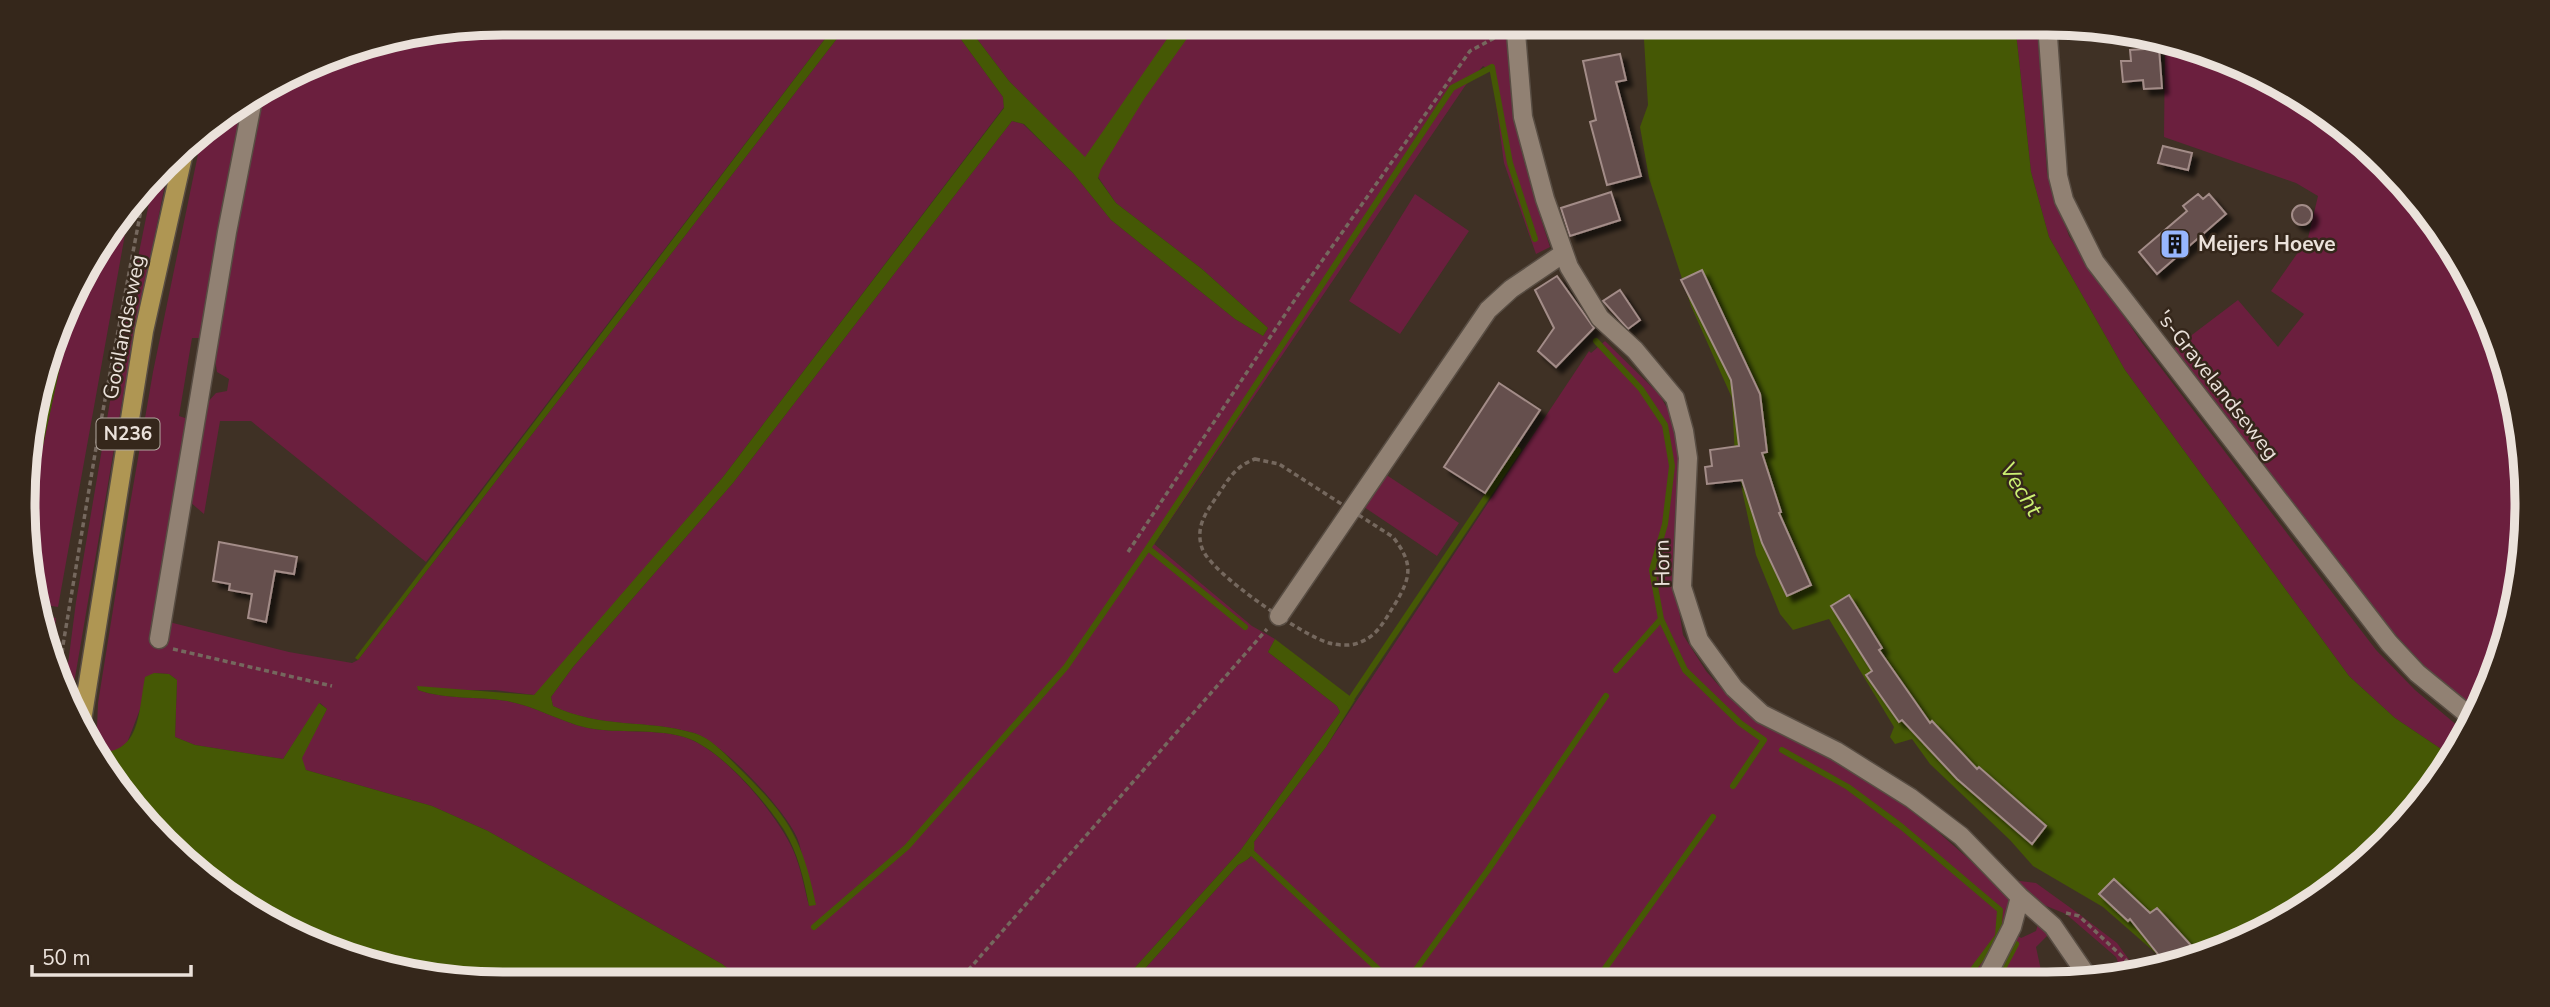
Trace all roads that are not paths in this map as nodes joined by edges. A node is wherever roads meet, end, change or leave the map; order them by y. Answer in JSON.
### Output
{"nodes":[{"id":1,"x":1517,"y":35,"type":"edge"},
{"id":2,"x":2048,"y":35,"type":"edge"},
{"id":3,"x":251,"y":109,"type":"edge"},
{"id":4,"x":181,"y":163,"type":"edge"},
{"id":5,"x":1564,"y":253,"type":"junction"},
{"id":6,"x":1279,"y":615,"type":"road end"},
{"id":7,"x":159,"y":639,"type":"road end"},
{"id":8,"x":83,"y":712,"type":"edge"},
{"id":9,"x":2466,"y":713,"type":"edge"},
{"id":10,"x":2020,"y":897,"type":"junction"},
{"id":11,"x":2083,"y":970,"type":"edge"},
{"id":12,"x":1988,"y":972,"type":"edge"}],
"edges":[{"from":1,"to":5,"type":"street","name":"Horn"},
{"from":2,"to":9,"type":"street","name":"'s-Gravelandseweg"},
{"from":3,"to":7,"type":"street"},
{"from":4,"to":8,"type":"main road","name":"Gooilandseweg","number":"N236"},
{"from":5,"to":6,"type":"street"},
{"from":5,"to":10,"type":"street","name":"Horn"},
{"from":10,"to":11,"type":"street","name":"Horn"},
{"from":10,"to":12,"type":"street"}]}
